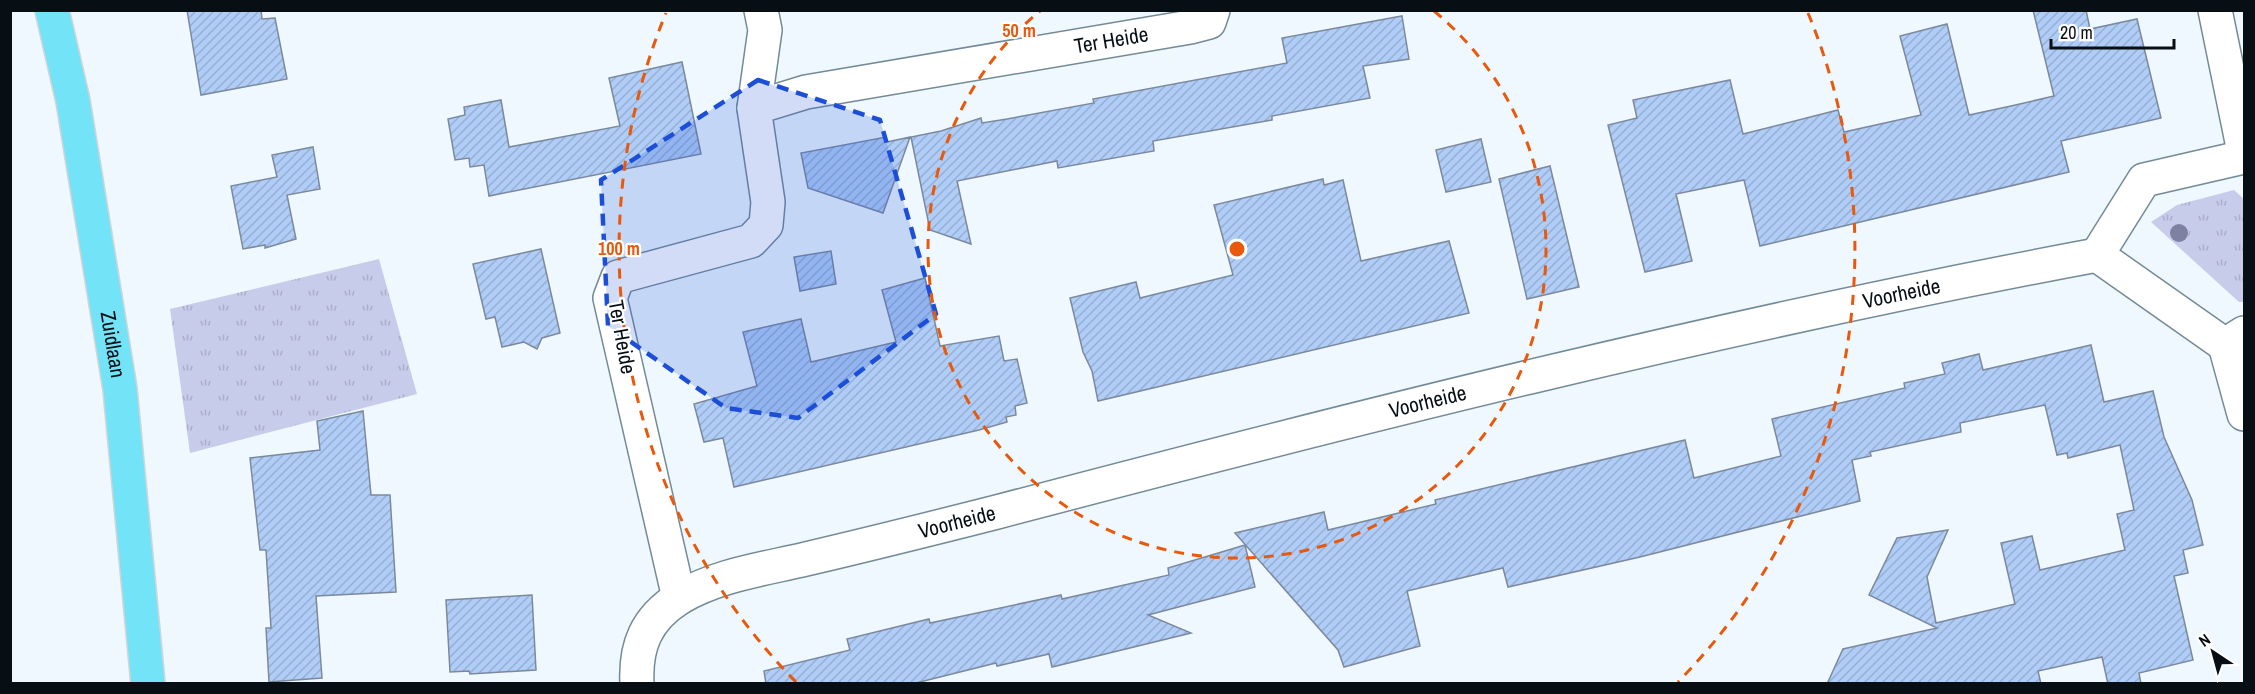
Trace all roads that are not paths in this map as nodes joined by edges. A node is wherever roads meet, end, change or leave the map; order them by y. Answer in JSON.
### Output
{"nodes":[{"id":1,"x":52,"y":10,"type":"edge"},
{"id":2,"x":761,"y":10,"type":"edge"},
{"id":3,"x":1213,"y":10,"type":"edge"},
{"id":4,"x":2215,"y":10,"type":"edge"},
{"id":5,"x":754,"y":108,"type":"junction"},
{"id":6,"x":2244,"y":152,"type":"edge"},
{"id":7,"x":2244,"y":157,"type":"edge"},
{"id":8,"x":2097,"y":255,"type":"junction"},
{"id":9,"x":2235,"y":339,"type":"edge"},
{"id":10,"x":2244,"y":414,"type":"edge"},
{"id":11,"x":679,"y":598,"type":"junction"},
{"id":12,"x":148,"y":684,"type":"edge"},
{"id":13,"x":637,"y":684,"type":"edge"}],
"edges":[{"from":1,"to":12,"type":"main road","name":"Zuidlaan"},
{"from":2,"to":5,"type":"street","name":"Ter Heide"},
{"from":3,"to":5,"type":"street","name":"Ter Heide"},
{"from":4,"to":6,"type":"street"},
{"from":5,"to":11,"type":"street","name":"Ter Heide"},
{"from":7,"to":8,"type":"street"},
{"from":8,"to":9,"type":"street"},
{"from":8,"to":11,"type":"street","name":"Voorheide"},
{"from":9,"to":10,"type":"street"},
{"from":11,"to":13,"type":"street","name":"Voorheide"}]}
